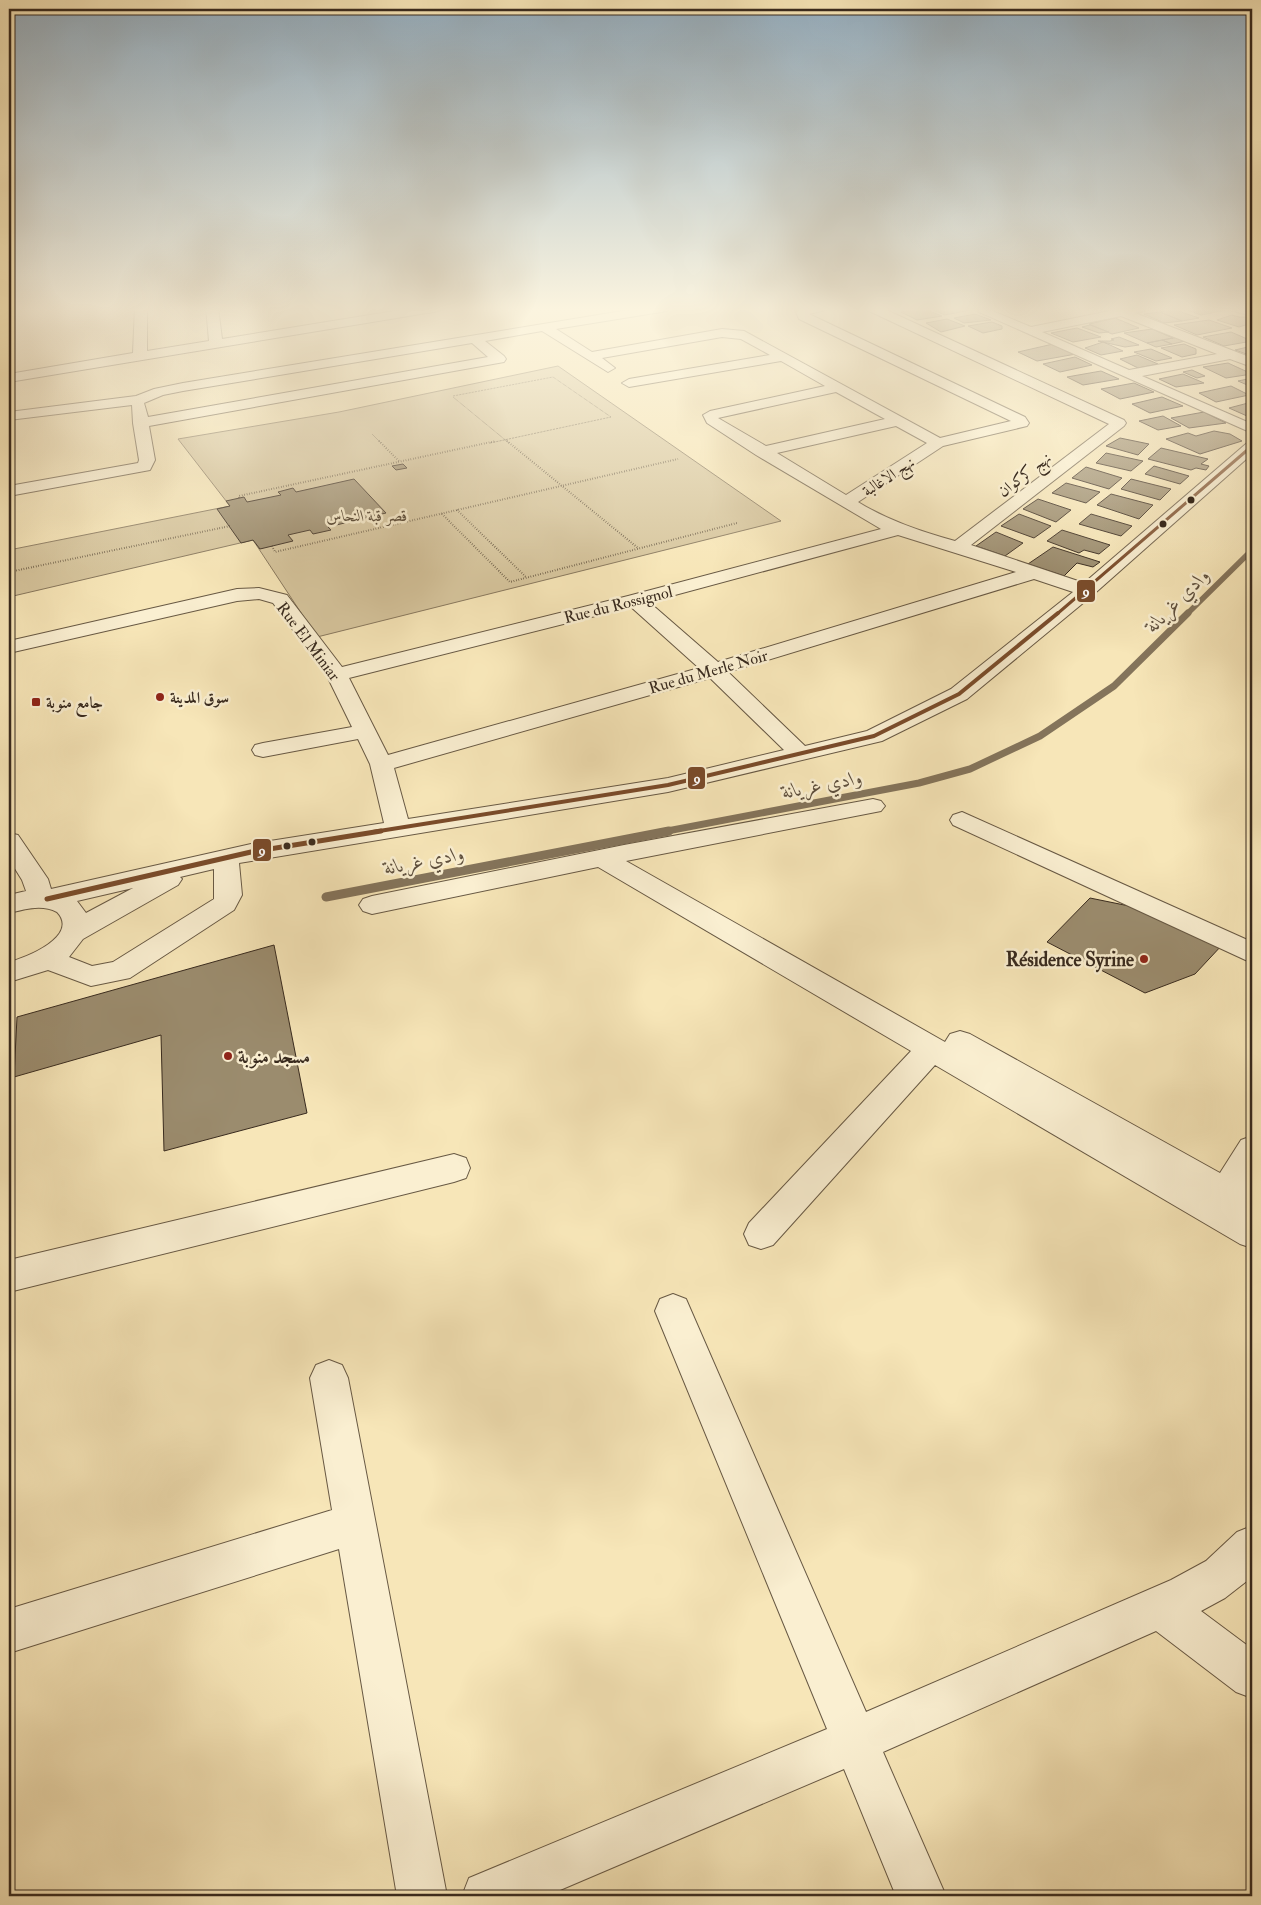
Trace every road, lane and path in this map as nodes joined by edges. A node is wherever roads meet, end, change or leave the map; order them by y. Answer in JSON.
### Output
{"nodes":[{"id":1,"x":151,"y":396,"type":"edge"},
{"id":2,"x":291,"y":396,"type":"edge"},
{"id":3,"x":454,"y":396,"type":"edge"},
{"id":4,"x":580,"y":396,"type":"edge"},
{"id":5,"x":801,"y":396,"type":"edge"},
{"id":6,"x":852,"y":396,"type":"edge"},
{"id":7,"x":970,"y":396,"type":"edge"},
{"id":8,"x":1036,"y":396,"type":"edge"},
{"id":9,"x":1065,"y":396,"type":"edge"},
{"id":10,"x":1178,"y":396,"type":"edge"},
{"id":11,"x":139,"y":400,"type":"junction"},
{"id":12,"x":9,"y":416,"type":"edge"},
{"id":13,"x":897,"y":421,"type":"junction"},
{"id":14,"x":140,"y":423,"type":"junction"},
{"id":15,"x":1252,"y":429,"type":"edge"},
{"id":16,"x":1112,"y":430,"type":"junction"},
{"id":17,"x":372,"y":434,"type":"dead end"},
{"id":18,"x":506,"y":440,"type":"junction"},
{"id":19,"x":938,"y":443,"type":"junction"},
{"id":20,"x":1252,"y":446,"type":"edge"},
{"id":21,"x":761,"y":452,"type":"junction"},
{"id":22,"x":678,"y":459,"type":"dead end"},
{"id":23,"x":400,"y":462,"type":"junction"},
{"id":24,"x":562,"y":486,"type":"junction"},
{"id":25,"x":9,"y":491,"type":"edge"},
{"id":26,"x":239,"y":498,"type":"dead end"},
{"id":27,"x":847,"y":502,"type":"junction"},
{"id":28,"x":457,"y":510,"type":"junction"},
{"id":29,"x":441,"y":514,"type":"junction"},
{"id":30,"x":736,"y":523,"type":"dead end"},
{"id":31,"x":230,"y":526,"type":"dead end"},
{"id":32,"x":898,"y":530,"type":"junction"},
{"id":33,"x":272,"y":546,"type":"dead end"},
{"id":34,"x":958,"y":546,"type":"junction"},
{"id":35,"x":638,"y":548,"type":"junction"},
{"id":36,"x":9,"y":572,"type":"edge"},
{"id":37,"x":1032,"y":574,"type":"junction"},
{"id":38,"x":526,"y":577,"type":"junction"},
{"id":39,"x":1087,"y":590,"type":"junction"},
{"id":40,"x":635,"y":600,"type":"junction"},
{"id":41,"x":9,"y":647,"type":"edge"},
{"id":42,"x":714,"y":670,"type":"junction"},
{"id":43,"x":337,"y":675,"type":"junction"},
{"id":44,"x":366,"y":731,"type":"junction"},
{"id":45,"x":263,"y":750,"type":"dead end"},
{"id":46,"x":800,"y":753,"type":"junction"},
{"id":47,"x":381,"y":764,"type":"junction"},
{"id":48,"x":873,"y":806,"type":"dead end"},
{"id":49,"x":962,"y":820,"type":"dead end"},
{"id":50,"x":398,"y":828,"type":"junction"},
{"id":51,"x":9,"y":841,"type":"edge"},
{"id":52,"x":613,"y":855,"type":"junction"},
{"id":53,"x":226,"y":859,"type":"junction"},
{"id":54,"x":186,"y":868,"type":"junction"},
{"id":55,"x":44,"y":899,"type":"junction"},
{"id":56,"x":9,"y":904,"type":"edge"},
{"id":57,"x":372,"y":905,"type":"dead end"},
{"id":58,"x":72,"y":933,"type":"junction"},
{"id":59,"x":1252,"y":953,"type":"edge"},
{"id":60,"x":46,"y":959,"type":"junction"},
{"id":61,"x":9,"y":972,"type":"edge"},
{"id":62,"x":932,"y":1048,"type":"junction"},
{"id":63,"x":1252,"y":1150,"type":"edge"},
{"id":64,"x":454,"y":1168,"type":"dead end"},
{"id":65,"x":1231,"y":1204,"type":"edge"},
{"id":66,"x":1252,"y":1233,"type":"edge"},
{"id":67,"x":761,"y":1234,"type":"dead end"},
{"id":68,"x":9,"y":1276,"type":"edge"},
{"id":69,"x":673,"y":1311,"type":"dead end"},
{"id":70,"x":329,"y":1378,"type":"dead end"},
{"id":71,"x":354,"y":1524,"type":"junction"},
{"id":72,"x":1252,"y":1547,"type":"edge"},
{"id":73,"x":1160,"y":1607,"type":"junction"},
{"id":74,"x":9,"y":1631,"type":"edge"},
{"id":75,"x":1252,"y":1676,"type":"edge"},
{"id":76,"x":856,"y":1740,"type":"junction"},
{"id":77,"x":422,"y":1896,"type":"edge"},
{"id":78,"x":487,"y":1896,"type":"edge"},
{"id":79,"x":921,"y":1896,"type":"edge"}],
"edges":[{"from":1,"to":11,"type":"street"},
{"from":2,"to":14,"type":"street"},
{"from":3,"to":18,"type":"path"},
{"from":4,"to":18,"type":"path"},
{"from":5,"to":21,"type":"street","name":"Rue du Rossignol"},
{"from":6,"to":13,"type":"street"},
{"from":7,"to":19,"type":"street","name":"نهج الاغالبة"},
{"from":8,"to":16,"type":"street"},
{"from":9,"to":16,"type":"street"},
{"from":10,"to":15,"type":"street"},
{"from":11,"to":12,"type":"street"},
{"from":11,"to":14,"type":"street"},
{"from":13,"to":19,"type":"street"},
{"from":13,"to":21,"type":"street"},
{"from":14,"to":25,"type":"street"},
{"from":16,"to":34,"type":"street","name":"نهج كركوان"},
{"from":17,"to":23,"type":"path"},
{"from":18,"to":23,"type":"path"},
{"from":18,"to":24,"type":"path"},
{"from":19,"to":27,"type":"street","name":"نهج الاغالبة"},
{"from":20,"to":39,"type":"street"},
{"from":21,"to":27,"type":"street","name":"Rue du Rossignol"},
{"from":22,"to":24,"type":"path"},
{"from":23,"to":26,"type":"path"},
{"from":24,"to":28,"type":"path"},
{"from":24,"to":35,"type":"path"},
{"from":27,"to":32,"type":"street","name":"Rue du Rossignol"},
{"from":28,"to":29,"type":"path"},
{"from":28,"to":38,"type":"path"},
{"from":29,"to":33,"type":"path"},
{"from":29,"to":38,"type":"path"},
{"from":30,"to":35,"type":"path"},
{"from":31,"to":36,"type":"path"},
{"from":32,"to":34,"type":"street","name":"Rue du Rossignol"},
{"from":32,"to":40,"type":"street","name":"Rue du Rossignol"},
{"from":34,"to":37,"type":"street","name":"Rue du Rossignol"},
{"from":35,"to":38,"type":"path"},
{"from":37,"to":39,"type":"street","name":"Rue du Rossignol"},
{"from":37,"to":42,"type":"street","name":"Rue du Merle Noir"},
{"from":39,"to":46,"type":"street"},
{"from":40,"to":42,"type":"street"},
{"from":40,"to":43,"type":"street","name":"Rue du Rossignol"},
{"from":41,"to":43,"type":"street","name":"Rue El Miniar"},
{"from":42,"to":46,"type":"street"},
{"from":42,"to":47,"type":"street","name":"Rue du Merle Noir"},
{"from":43,"to":44,"type":"street","name":"Rue El Miniar"},
{"from":44,"to":45,"type":"street"},
{"from":44,"to":47,"type":"street","name":"Rue El Miniar"},
{"from":46,"to":50,"type":"street"},
{"from":47,"to":50,"type":"street","name":"Rue El Miniar"},
{"from":48,"to":52,"type":"street"},
{"from":49,"to":59,"type":"street"},
{"from":50,"to":53,"type":"street"},
{"from":51,"to":55,"type":"street"},
{"from":52,"to":57,"type":"street"},
{"from":52,"to":62,"type":"street"},
{"from":52,"to":65,"type":"street"},
{"from":53,"to":54,"type":"street"},
{"from":53,"to":60,"type":"street"},
{"from":54,"to":55,"type":"street"},
{"from":54,"to":58,"type":"street"},
{"from":55,"to":56,"type":"street"},
{"from":55,"to":58,"type":"street"},
{"from":58,"to":60,"type":"street"},
{"from":60,"to":61,"type":"street"},
{"from":62,"to":65,"type":"street"},
{"from":62,"to":67,"type":"street"},
{"from":63,"to":65,"type":"street"},
{"from":64,"to":68,"type":"street"},
{"from":65,"to":66,"type":"street"},
{"from":69,"to":76,"type":"street"},
{"from":70,"to":71,"type":"street"},
{"from":71,"to":74,"type":"street"},
{"from":71,"to":77,"type":"street"},
{"from":72,"to":73,"type":"street"},
{"from":73,"to":75,"type":"street"},
{"from":73,"to":76,"type":"street"},
{"from":76,"to":78,"type":"street"},
{"from":76,"to":79,"type":"street"}]}
